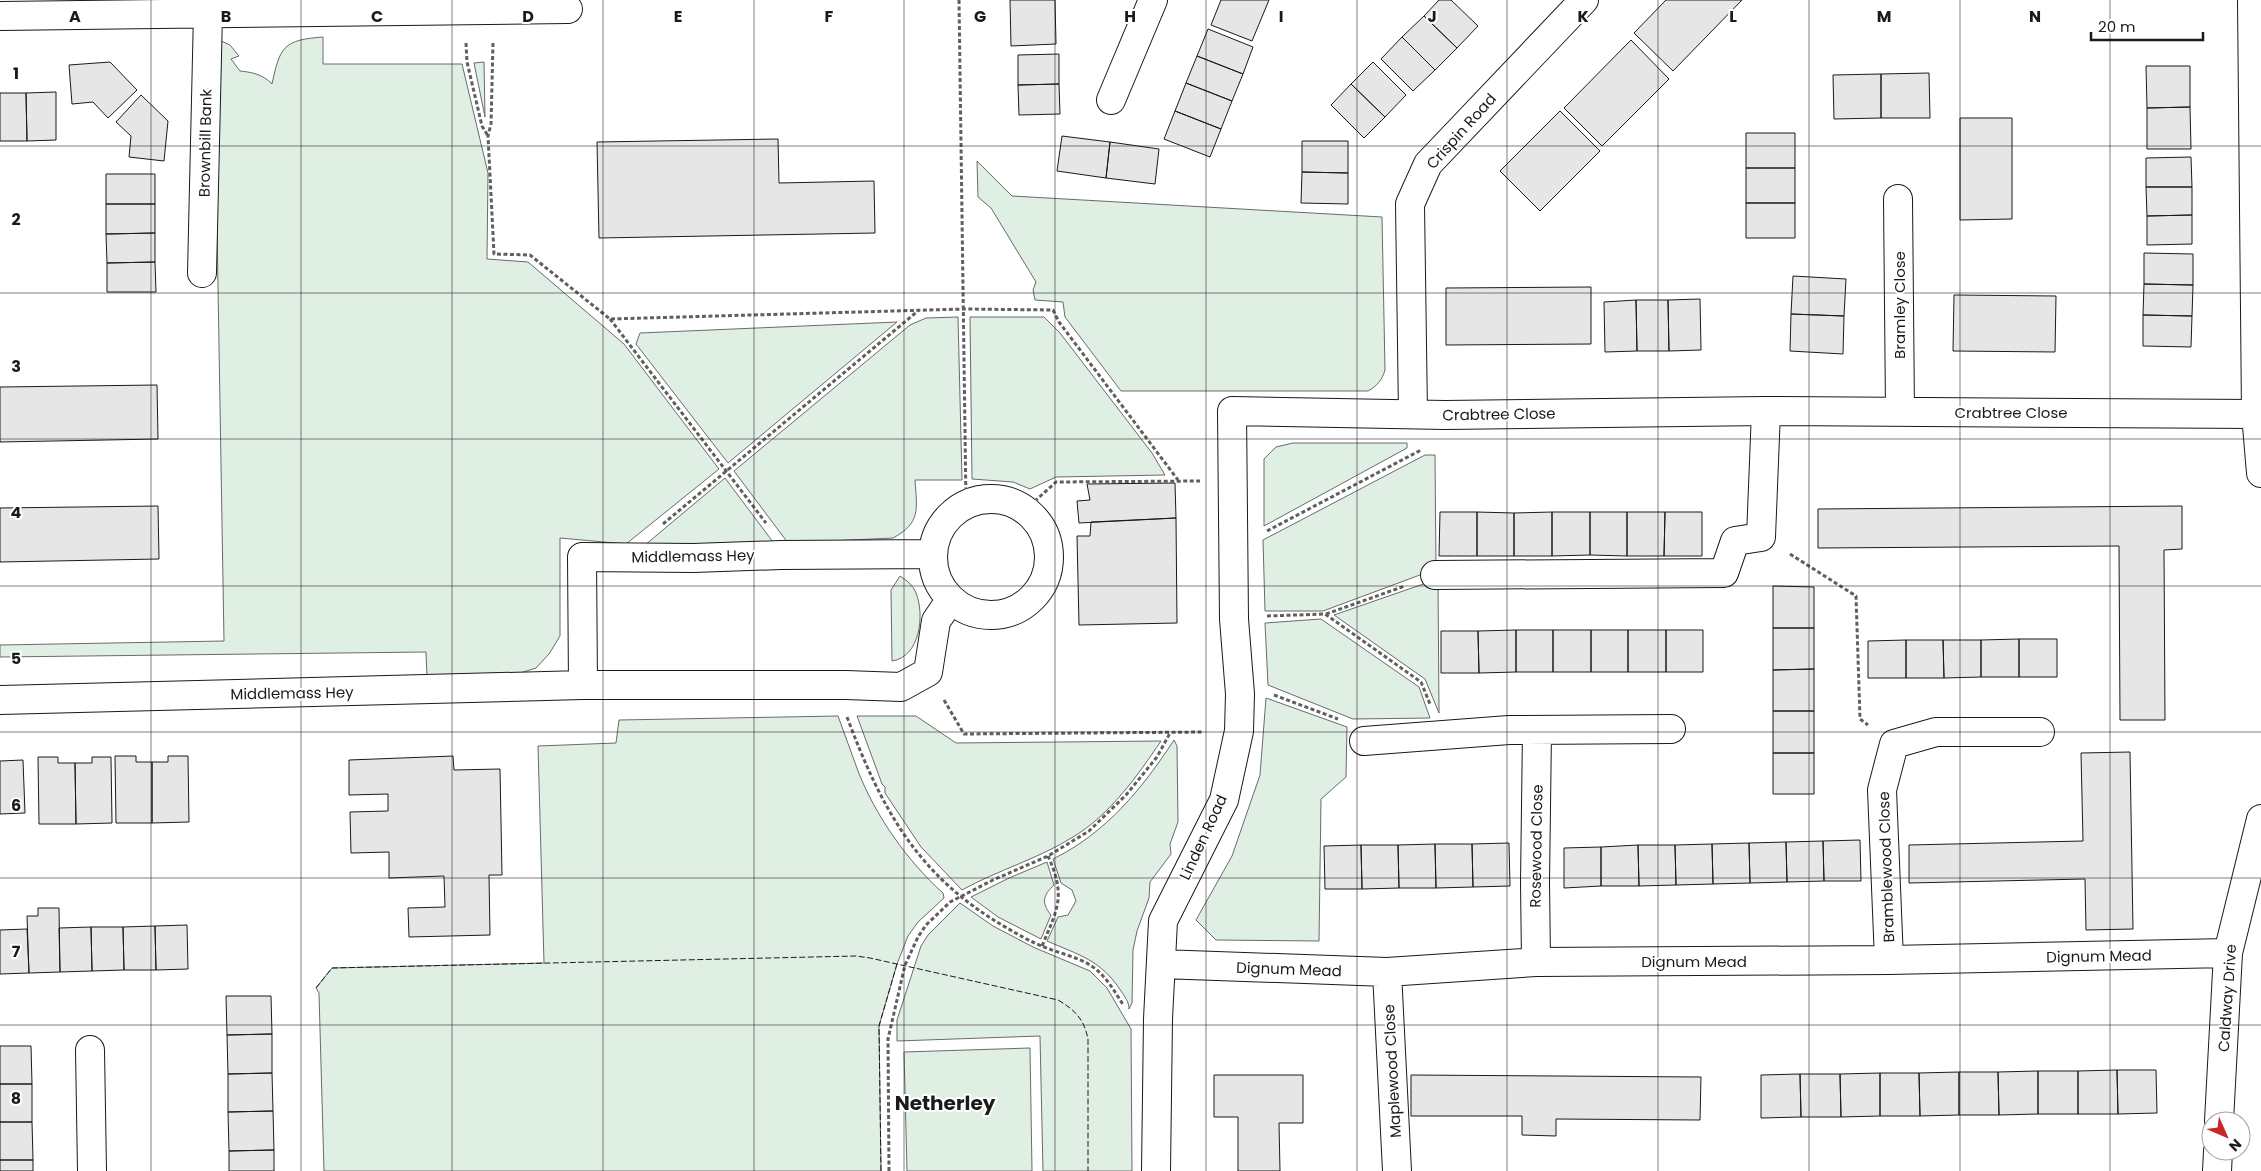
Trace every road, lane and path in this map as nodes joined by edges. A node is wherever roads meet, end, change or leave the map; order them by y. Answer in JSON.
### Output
{"nodes":[{"id":1,"x":959,"y":0,"type":"edge"},
{"id":2,"x":1152,"y":0,"type":"edge"},
{"id":3,"x":1584,"y":0,"type":"edge"},
{"id":4,"x":2252,"y":0,"type":"edge"},
{"id":5,"x":568,"y":8,"type":"dead end"},
{"id":6,"x":465,"y":10,"type":"junction"},
{"id":7,"x":494,"y":10,"type":"junction"},
{"id":8,"x":208,"y":14,"type":"junction"},
{"id":9,"x":0,"y":16,"type":"edge"},
{"id":10,"x":1111,"y":100,"type":"dead end"},
{"id":11,"x":488,"y":136,"type":"junction"},
{"id":12,"x":1898,"y":199,"type":"dead end"},
{"id":13,"x":202,"y":273,"type":"dead end"},
{"id":14,"x":964,"y":309,"type":"junction"},
{"id":15,"x":920,"y":310,"type":"junction"},
{"id":16,"x":610,"y":319,"type":"junction"},
{"id":17,"x":1232,"y":411,"type":"joint"},
{"id":18,"x":1766,"y":411,"type":"junction"},
{"id":19,"x":1900,"y":411,"type":"junction"},
{"id":20,"x":1413,"y":414,"type":"junction"},
{"id":21,"x":2256,"y":414,"type":"junction"},
{"id":22,"x":1445,"y":415,"type":"junction"},
{"id":23,"x":726,"y":472,"type":"junction"},
{"id":24,"x":2261,"y":473,"type":"edge"},
{"id":25,"x":1178,"y":480,"type":"junction"},
{"id":26,"x":1233,"y":482,"type":"junction"},
{"id":27,"x":966,"y":503,"type":"junction"},
{"id":28,"x":1025,"y":510,"type":"junction"},
{"id":29,"x":1234,"y":535,"type":"junction"},
{"id":30,"x":1761,"y":537,"type":"junction"},
{"id":31,"x":933,"y":554,"type":"junction"},
{"id":32,"x":781,"y":555,"type":"junction"},
{"id":33,"x":638,"y":557,"type":"junction"},
{"id":34,"x":1435,"y":575,"type":"joint"},
{"id":35,"x":951,"y":599,"type":"junction"},
{"id":36,"x":1326,"y":614,"type":"junction"},
{"id":37,"x":1234,"y":619,"type":"junction"},
{"id":38,"x":928,"y":672,"type":"junction"},
{"id":39,"x":846,"y":685,"type":"junction"},
{"id":40,"x":583,"y":686,"type":"junction"},
{"id":41,"x":1240,"y":694,"type":"junction"},
{"id":42,"x":0,"y":700,"type":"edge"},
{"id":43,"x":1671,"y":729,"type":"dead end"},
{"id":44,"x":1239,"y":731,"type":"junction"},
{"id":45,"x":1538,"y":731,"type":"junction"},
{"id":46,"x":2040,"y":732,"type":"dead end"},
{"id":47,"x":1170,"y":733,"type":"junction"},
{"id":48,"x":1436,"y":736,"type":"junction"},
{"id":49,"x":1364,"y":741,"type":"joint"},
{"id":50,"x":1894,"y":744,"type":"junction"},
{"id":51,"x":2261,"y":819,"type":"edge"},
{"id":52,"x":1048,"y":856,"type":"junction"},
{"id":53,"x":961,"y":897,"type":"junction"},
{"id":54,"x":1042,"y":946,"type":"junction"},
{"id":55,"x":2228,"y":953,"type":"junction"},
{"id":56,"x":1889,"y":960,"type":"junction"},
{"id":57,"x":1536,"y":962,"type":"junction"},
{"id":58,"x":1161,"y":964,"type":"junction"},
{"id":59,"x":1387,"y":972,"type":"junction"},
{"id":60,"x":1158,"y":1019,"type":"junction"},
{"id":61,"x":90,"y":1050,"type":"dead end"},
{"id":62,"x":2220,"y":1111,"type":"edge"},
{"id":63,"x":92,"y":1171,"type":"edge"},
{"id":64,"x":889,"y":1171,"type":"edge"},
{"id":65,"x":1156,"y":1171,"type":"edge"},
{"id":66,"x":1398,"y":1171,"type":"edge"}],
"edges":[{"from":1,"to":14,"type":"path"},
{"from":2,"to":10,"type":"street"},
{"from":3,"to":20,"type":"street","name":"Crispin Road"},
{"from":4,"to":21,"type":"street"},
{"from":5,"to":7,"type":"street"},
{"from":6,"to":7,"type":"street"},
{"from":6,"to":8,"type":"street"},
{"from":6,"to":11,"type":"path"},
{"from":7,"to":11,"type":"path"},
{"from":8,"to":9,"type":"street"},
{"from":8,"to":13,"type":"street","name":"Brownbill Bank"},
{"from":11,"to":16,"type":"path"},
{"from":12,"to":19,"type":"street","name":"Bramley Close"},
{"from":14,"to":15,"type":"path"},
{"from":14,"to":25,"type":"path"},
{"from":14,"to":27,"type":"path"},
{"from":15,"to":16,"type":"path"},
{"from":15,"to":23,"type":"path"},
{"from":16,"to":23,"type":"path"},
{"from":17,"to":20,"type":"street","name":"Crabtree Close"},
{"from":17,"to":26,"type":"street","name":"Linden Road"},
{"from":18,"to":19,"type":"street","name":"Crabtree Close"},
{"from":18,"to":22,"type":"street","name":"Crabtree Close"},
{"from":18,"to":30,"type":"street"},
{"from":19,"to":21,"type":"street","name":"Crabtree Close"},
{"from":20,"to":22,"type":"street","name":"Crabtree Close"},
{"from":21,"to":24,"type":"street"},
{"from":22,"to":29,"type":"path"},
{"from":23,"to":32,"type":"path"},
{"from":23,"to":33,"type":"path"},
{"from":25,"to":26,"type":"path"},
{"from":25,"to":28,"type":"path"},
{"from":26,"to":29,"type":"street","name":"Linden Road"},
{"from":27,"to":28,"type":"street"},
{"from":27,"to":31,"type":"street"},
{"from":28,"to":35,"type":"street"},
{"from":29,"to":37,"type":"street","name":"Linden Road"},
{"from":30,"to":34,"type":"street"},
{"from":30,"to":50,"type":"path"},
{"from":31,"to":32,"type":"street","name":"Middlemass Hey"},
{"from":31,"to":35,"type":"street"},
{"from":32,"to":33,"type":"street","name":"Middlemass Hey"},
{"from":33,"to":40,"type":"street","name":"Middlemass Hey"},
{"from":34,"to":36,"type":"path"},
{"from":35,"to":38,"type":"street"},
{"from":36,"to":37,"type":"path"},
{"from":36,"to":48,"type":"path"},
{"from":37,"to":41,"type":"street","name":"Linden Road"},
{"from":38,"to":39,"type":"street","name":"Middlemass Hey"},
{"from":38,"to":47,"type":"path"},
{"from":39,"to":40,"type":"street","name":"Middlemass Hey"},
{"from":39,"to":53,"type":"path"},
{"from":40,"to":42,"type":"street","name":"Middlemass Hey"},
{"from":41,"to":44,"type":"street","name":"Linden Road"},
{"from":41,"to":49,"type":"path"},
{"from":43,"to":45,"type":"street"},
{"from":44,"to":47,"type":"path"},
{"from":44,"to":58,"type":"street","name":"Linden Road"},
{"from":45,"to":48,"type":"street"},
{"from":45,"to":57,"type":"street","name":"Rosewood Close"},
{"from":46,"to":50,"type":"street"},
{"from":47,"to":52,"type":"path"},
{"from":48,"to":49,"type":"street"},
{"from":50,"to":56,"type":"street","name":"Bramblewood Close"},
{"from":51,"to":55,"type":"street","name":"Caldway Drive"},
{"from":52,"to":53,"type":"path"},
{"from":52,"to":54,"type":"path"},
{"from":53,"to":54,"type":"path"},
{"from":53,"to":64,"type":"path"},
{"from":54,"to":60,"type":"path"},
{"from":55,"to":56,"type":"street","name":"Dignum Mead"},
{"from":55,"to":62,"type":"street","name":"Caldway Drive"},
{"from":56,"to":57,"type":"street","name":"Dignum Mead"},
{"from":57,"to":59,"type":"street","name":"Dignum Mead"},
{"from":58,"to":59,"type":"street","name":"Dignum Mead"},
{"from":58,"to":60,"type":"street","name":"Linden Road"},
{"from":59,"to":66,"type":"street","name":"Maplewood Close"},
{"from":60,"to":65,"type":"street","name":"Linden Road"},
{"from":61,"to":63,"type":"street"}]}
